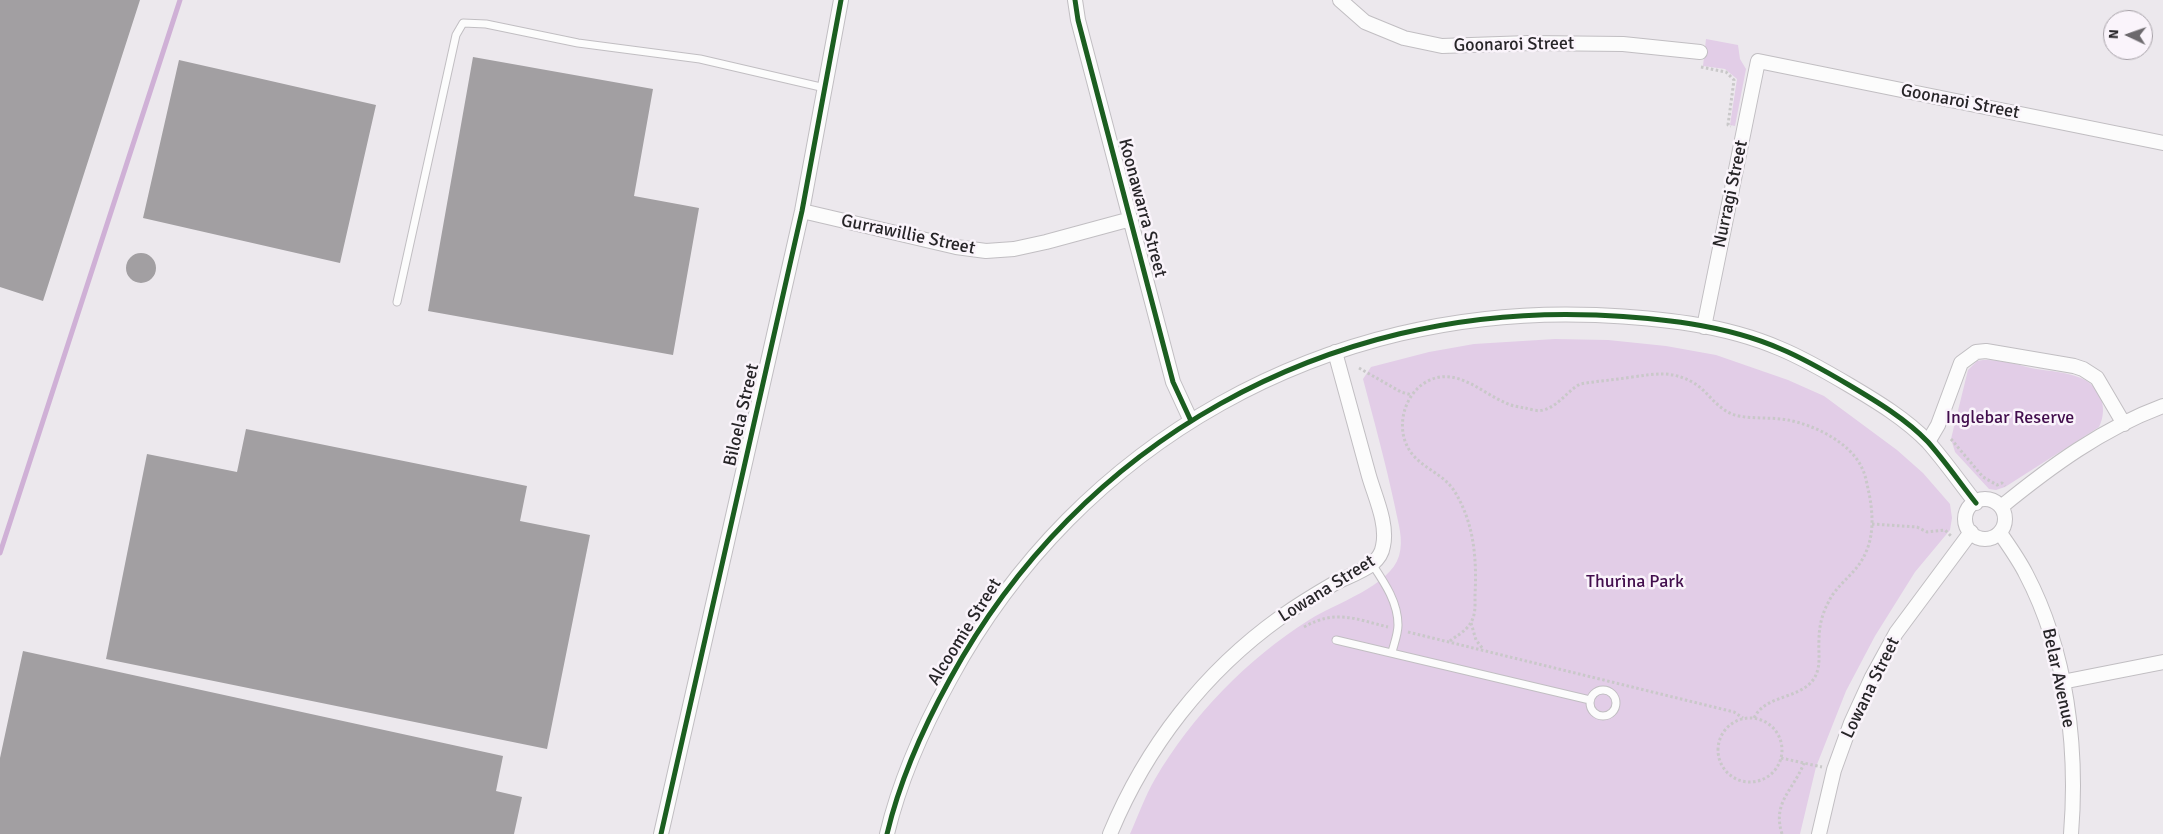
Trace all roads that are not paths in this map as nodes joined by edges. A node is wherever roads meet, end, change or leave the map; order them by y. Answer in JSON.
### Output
{"nodes":[{"id":1,"x":841,"y":0,"type":"edge"},
{"id":2,"x":1075,"y":0,"type":"edge"},
{"id":3,"x":1340,"y":0,"type":"edge"},
{"id":4,"x":1694,"y":51,"type":"road end"},
{"id":5,"x":1758,"y":61,"type":"joint"},
{"id":6,"x":825,"y":88,"type":"junction"},
{"id":7,"x":2163,"y":143,"type":"edge"},
{"id":8,"x":802,"y":211,"type":"junction"},
{"id":9,"x":1130,"y":219,"type":"junction"},
{"id":10,"x":397,"y":302,"type":"dead end"},
{"id":11,"x":1704,"y":327,"type":"junction"},
{"id":12,"x":1335,"y":352,"type":"junction"},
{"id":13,"x":2163,"y":406,"type":"edge"},
{"id":14,"x":1191,"y":421,"type":"junction"},
{"id":15,"x":2124,"y":424,"type":"junction"},
{"id":16,"x":1928,"y":442,"type":"junction"},
{"id":17,"x":1976,"y":503,"type":"junction"},
{"id":18,"x":2001,"y":507,"type":"junction"},
{"id":19,"x":1971,"y":532,"type":"junction"},
{"id":20,"x":2000,"y":533,"type":"junction"},
{"id":21,"x":1372,"y":564,"type":"junction"},
{"id":22,"x":1336,"y":640,"type":"dead end"},
{"id":23,"x":1392,"y":652,"type":"junction"},
{"id":24,"x":2163,"y":662,"type":"edge"},
{"id":25,"x":2062,"y":682,"type":"junction"},
{"id":26,"x":1590,"y":700,"type":"dead end"},
{"id":27,"x":661,"y":834,"type":"edge"},
{"id":28,"x":887,"y":834,"type":"edge"},
{"id":29,"x":1110,"y":834,"type":"edge"},
{"id":30,"x":1819,"y":834,"type":"edge"},
{"id":31,"x":2071,"y":834,"type":"edge"}],
"edges":[{"from":1,"to":6,"type":"street","name":"Biloela Street"},
{"from":2,"to":9,"type":"street","name":"Koonawarra Street"},
{"from":3,"to":4,"type":"street","name":"Goonaroi Street"},
{"from":5,"to":7,"type":"street","name":"Goonaroi Street"},
{"from":5,"to":11,"type":"street","name":"Nurragi Street"},
{"from":6,"to":8,"type":"street","name":"Biloela Street"},
{"from":6,"to":10,"type":"lane"},
{"from":8,"to":9,"type":"street","name":"Gurrawillie Street"},
{"from":8,"to":27,"type":"street","name":"Biloela Street"},
{"from":9,"to":14,"type":"street","name":"Koonawarra Street"},
{"from":11,"to":12,"type":"street","name":"Alcoomie Street"},
{"from":11,"to":16,"type":"street","name":"Alcoomie Street"},
{"from":12,"to":14,"type":"street","name":"Alcoomie Street"},
{"from":12,"to":21,"type":"street","name":"Lowana Street"},
{"from":13,"to":15,"type":"street"},
{"from":14,"to":28,"type":"street","name":"Alcoomie Street"},
{"from":15,"to":16,"type":"street"},
{"from":15,"to":18,"type":"street"},
{"from":16,"to":17,"type":"street","name":"Alcoomie Street"},
{"from":17,"to":18,"type":"street"},
{"from":17,"to":19,"type":"street"},
{"from":18,"to":20,"type":"street"},
{"from":19,"to":20,"type":"street"},
{"from":19,"to":30,"type":"street","name":"Lowana Street"},
{"from":20,"to":25,"type":"street","name":"Belar Avenue"},
{"from":21,"to":23,"type":"lane"},
{"from":21,"to":29,"type":"street","name":"Lowana Street"},
{"from":22,"to":23,"type":"lane"},
{"from":23,"to":26,"type":"lane"},
{"from":24,"to":25,"type":"street"},
{"from":25,"to":31,"type":"street","name":"Belar Avenue"}]}
